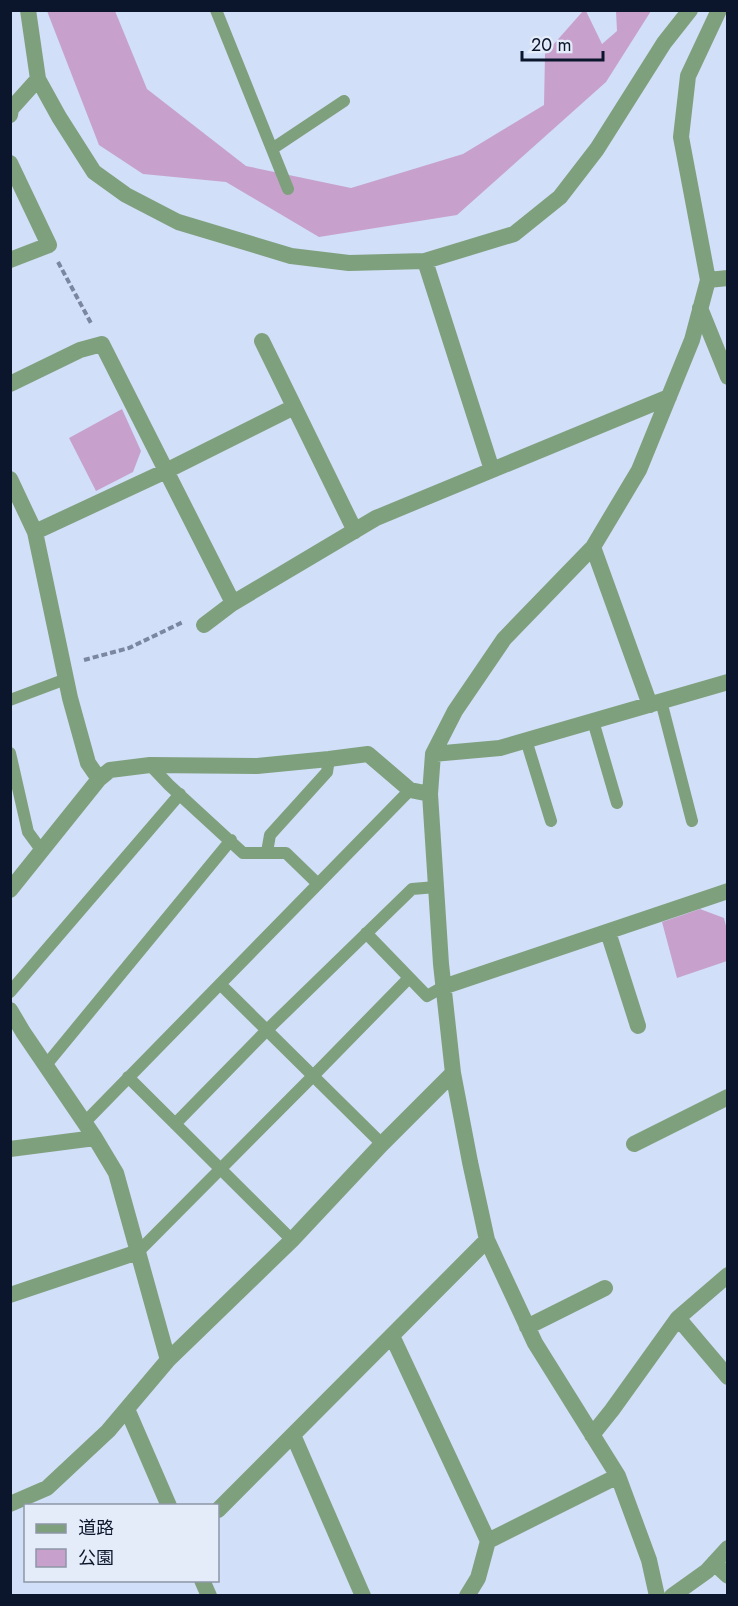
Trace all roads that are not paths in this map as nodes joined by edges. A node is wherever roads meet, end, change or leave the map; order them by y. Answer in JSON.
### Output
{"nodes":[{"id":1,"x":27,"y":10,"type":"edge"},
{"id":2,"x":216,"y":10,"type":"edge"},
{"id":3,"x":690,"y":10,"type":"edge"},
{"id":4,"x":719,"y":10,"type":"edge"},
{"id":5,"x":38,"y":79,"type":"junction"},
{"id":6,"x":344,"y":101,"type":"dead end"},
{"id":7,"x":10,"y":115,"type":"edge"},
{"id":8,"x":273,"y":149,"type":"junction"},
{"id":9,"x":10,"y":163,"type":"edge"},
{"id":10,"x":288,"y":189,"type":"dead end"},
{"id":11,"x":10,"y":260,"type":"edge"},
{"id":12,"x":425,"y":261,"type":"junction"},
{"id":13,"x":728,"y":278,"type":"edge"},
{"id":14,"x":708,"y":280,"type":"junction"},
{"id":15,"x":700,"y":308,"type":"junction"},
{"id":16,"x":262,"y":340,"type":"dead end"},
{"id":17,"x":728,"y":377,"type":"edge"},
{"id":18,"x":10,"y":384,"type":"edge"},
{"id":19,"x":669,"y":398,"type":"junction"},
{"id":20,"x":294,"y":407,"type":"junction"},
{"id":21,"x":492,"y":470,"type":"junction"},
{"id":22,"x":166,"y":471,"type":"junction"},
{"id":23,"x":10,"y":479,"type":"edge"},
{"id":24,"x":355,"y":531,"type":"junction"},
{"id":25,"x":35,"y":532,"type":"junction"},
{"id":26,"x":593,"y":547,"type":"junction"},
{"id":27,"x":233,"y":603,"type":"junction"},
{"id":28,"x":199,"y":621,"type":"road end"},
{"id":29,"x":64,"y":672,"type":"junction"},
{"id":30,"x":728,"y":682,"type":"edge"},
{"id":31,"x":10,"y":700,"type":"edge"},
{"id":32,"x":655,"y":703,"type":"junction"},
{"id":33,"x":593,"y":721,"type":"junction"},
{"id":34,"x":526,"y":740,"type":"junction"},
{"id":35,"x":10,"y":753,"type":"edge"},
{"id":36,"x":433,"y":754,"type":"junction"},
{"id":37,"x":329,"y":759,"type":"junction"},
{"id":38,"x":150,"y":765,"type":"junction"},
{"id":39,"x":99,"y":779,"type":"junction"},
{"id":40,"x":410,"y":790,"type":"junction"},
{"id":41,"x":180,"y":794,"type":"junction"},
{"id":42,"x":430,"y":794,"type":"junction"},
{"id":43,"x":617,"y":803,"type":"dead end"},
{"id":44,"x":551,"y":821,"type":"dead end"},
{"id":45,"x":692,"y":821,"type":"dead end"},
{"id":46,"x":231,"y":840,"type":"junction"},
{"id":47,"x":42,"y":851,"type":"junction"},
{"id":48,"x":267,"y":852,"type":"junction"},
{"id":49,"x":318,"y":884,"type":"junction"},
{"id":50,"x":436,"y":887,"type":"junction"},
{"id":51,"x":10,"y":890,"type":"edge"},
{"id":52,"x":728,"y":891,"type":"edge"},
{"id":53,"x":608,"y":932,"type":"junction"},
{"id":54,"x":366,"y":933,"type":"junction"},
{"id":55,"x":409,"y":978,"type":"junction"},
{"id":56,"x":220,"y":984,"type":"junction"},
{"id":57,"x":443,"y":987,"type":"junction"},
{"id":58,"x":10,"y":992,"type":"edge"},
{"id":59,"x":10,"y":1010,"type":"edge"},
{"id":60,"x":638,"y":1026,"type":"dead end"},
{"id":61,"x":267,"y":1030,"type":"junction"},
{"id":62,"x":46,"y":1065,"type":"junction"},
{"id":63,"x":453,"y":1073,"type":"junction"},
{"id":64,"x":314,"y":1076,"type":"junction"},
{"id":65,"x":128,"y":1077,"type":"junction"},
{"id":66,"x":728,"y":1097,"type":"edge"},
{"id":67,"x":85,"y":1122,"type":"junction"},
{"id":68,"x":175,"y":1124,"type":"junction"},
{"id":69,"x":95,"y":1137,"type":"junction"},
{"id":70,"x":382,"y":1144,"type":"junction"},
{"id":71,"x":634,"y":1144,"type":"dead end"},
{"id":72,"x":10,"y":1149,"type":"edge"},
{"id":73,"x":221,"y":1170,"type":"junction"},
{"id":74,"x":292,"y":1240,"type":"junction"},
{"id":75,"x":487,"y":1240,"type":"junction"},
{"id":76,"x":138,"y":1252,"type":"junction"},
{"id":77,"x":728,"y":1275,"type":"edge"},
{"id":78,"x":605,"y":1288,"type":"dead end"},
{"id":79,"x":10,"y":1295,"type":"edge"},
{"id":80,"x":678,"y":1318,"type":"junction"},
{"id":81,"x":527,"y":1327,"type":"junction"},
{"id":82,"x":392,"y":1336,"type":"junction"},
{"id":83,"x":168,"y":1360,"type":"junction"},
{"id":84,"x":728,"y":1377,"type":"edge"},
{"id":85,"x":127,"y":1409,"type":"junction"},
{"id":86,"x":293,"y":1435,"type":"junction"},
{"id":87,"x":592,"y":1435,"type":"junction"},
{"id":88,"x":618,"y":1476,"type":"junction"},
{"id":89,"x":10,"y":1504,"type":"edge"},
{"id":90,"x":168,"y":1504,"type":"edge"},
{"id":91,"x":219,"y":1509,"type":"edge"},
{"id":92,"x":488,"y":1541,"type":"junction"},
{"id":93,"x":728,"y":1548,"type":"edge"},
{"id":94,"x":714,"y":1563,"type":"junction"},
{"id":95,"x":728,"y":1576,"type":"edge"},
{"id":96,"x":202,"y":1582,"type":"edge"},
{"id":97,"x":472,"y":1592,"type":"edge"},
{"id":98,"x":209,"y":1596,"type":"edge"},
{"id":99,"x":363,"y":1596,"type":"edge"},
{"id":100,"x":657,"y":1596,"type":"edge"},
{"id":101,"x":672,"y":1596,"type":"edge"}],
"edges":[{"from":1,"to":5,"type":"street"},
{"from":2,"to":8,"type":"lane"},
{"from":3,"to":12,"type":"street"},
{"from":4,"to":14,"type":"street"},
{"from":5,"to":7,"type":"street"},
{"from":5,"to":12,"type":"street"},
{"from":6,"to":8,"type":"lane"},
{"from":8,"to":10,"type":"lane"},
{"from":9,"to":11,"type":"street"},
{"from":12,"to":21,"type":"street"},
{"from":13,"to":14,"type":"street"},
{"from":14,"to":15,"type":"street"},
{"from":15,"to":17,"type":"street"},
{"from":15,"to":19,"type":"street"},
{"from":16,"to":20,"type":"street"},
{"from":18,"to":22,"type":"street"},
{"from":19,"to":21,"type":"street"},
{"from":19,"to":26,"type":"street"},
{"from":20,"to":22,"type":"street"},
{"from":20,"to":24,"type":"street"},
{"from":21,"to":24,"type":"street"},
{"from":22,"to":25,"type":"street"},
{"from":22,"to":27,"type":"street"},
{"from":23,"to":25,"type":"street"},
{"from":24,"to":27,"type":"street"},
{"from":25,"to":29,"type":"street"},
{"from":26,"to":32,"type":"street"},
{"from":26,"to":36,"type":"street"},
{"from":27,"to":28,"type":"street"},
{"from":29,"to":31,"type":"lane"},
{"from":29,"to":39,"type":"street"},
{"from":30,"to":32,"type":"street"},
{"from":32,"to":33,"type":"street"},
{"from":32,"to":45,"type":"lane"},
{"from":33,"to":34,"type":"street"},
{"from":33,"to":43,"type":"lane"},
{"from":34,"to":36,"type":"street"},
{"from":34,"to":44,"type":"lane"},
{"from":35,"to":47,"type":"lane"},
{"from":36,"to":42,"type":"street"},
{"from":37,"to":38,"type":"street"},
{"from":37,"to":40,"type":"street"},
{"from":37,"to":48,"type":"lane"},
{"from":38,"to":39,"type":"street"},
{"from":38,"to":41,"type":"lane"},
{"from":39,"to":47,"type":"street"},
{"from":40,"to":42,"type":"street"},
{"from":40,"to":49,"type":"lane"},
{"from":41,"to":46,"type":"lane"},
{"from":41,"to":58,"type":"lane"},
{"from":42,"to":50,"type":"street"},
{"from":46,"to":48,"type":"lane"},
{"from":46,"to":62,"type":"lane"},
{"from":47,"to":51,"type":"street"},
{"from":48,"to":49,"type":"lane"},
{"from":49,"to":56,"type":"lane"},
{"from":50,"to":54,"type":"lane"},
{"from":50,"to":57,"type":"street"},
{"from":52,"to":53,"type":"street"},
{"from":53,"to":57,"type":"street"},
{"from":53,"to":60,"type":"street"},
{"from":54,"to":55,"type":"lane"},
{"from":54,"to":61,"type":"lane"},
{"from":55,"to":57,"type":"lane"},
{"from":55,"to":64,"type":"lane"},
{"from":56,"to":61,"type":"lane"},
{"from":56,"to":65,"type":"lane"},
{"from":57,"to":63,"type":"street"},
{"from":59,"to":62,"type":"street"},
{"from":61,"to":64,"type":"lane"},
{"from":61,"to":68,"type":"lane"},
{"from":62,"to":67,"type":"street"},
{"from":63,"to":70,"type":"street"},
{"from":63,"to":75,"type":"street"},
{"from":64,"to":70,"type":"lane"},
{"from":64,"to":73,"type":"lane"},
{"from":65,"to":67,"type":"lane"},
{"from":65,"to":68,"type":"lane"},
{"from":66,"to":71,"type":"street"},
{"from":67,"to":69,"type":"street"},
{"from":68,"to":73,"type":"lane"},
{"from":69,"to":72,"type":"street"},
{"from":69,"to":76,"type":"street"},
{"from":70,"to":74,"type":"street"},
{"from":73,"to":74,"type":"lane"},
{"from":73,"to":76,"type":"lane"},
{"from":74,"to":83,"type":"street"},
{"from":75,"to":81,"type":"street"},
{"from":75,"to":82,"type":"street"},
{"from":76,"to":79,"type":"street"},
{"from":76,"to":83,"type":"street"},
{"from":77,"to":80,"type":"street"},
{"from":78,"to":81,"type":"street"},
{"from":80,"to":84,"type":"street"},
{"from":80,"to":87,"type":"street"},
{"from":81,"to":87,"type":"street"},
{"from":82,"to":86,"type":"street"},
{"from":82,"to":92,"type":"street"},
{"from":83,"to":85,"type":"street"},
{"from":85,"to":89,"type":"street"},
{"from":85,"to":90,"type":"street"},
{"from":86,"to":91,"type":"street"},
{"from":86,"to":99,"type":"street"},
{"from":87,"to":88,"type":"street"},
{"from":88,"to":92,"type":"street"},
{"from":88,"to":100,"type":"street"},
{"from":92,"to":97,"type":"street"},
{"from":93,"to":94,"type":"street"},
{"from":94,"to":95,"type":"street"},
{"from":94,"to":101,"type":"street"},
{"from":96,"to":98,"type":"street"}]}
